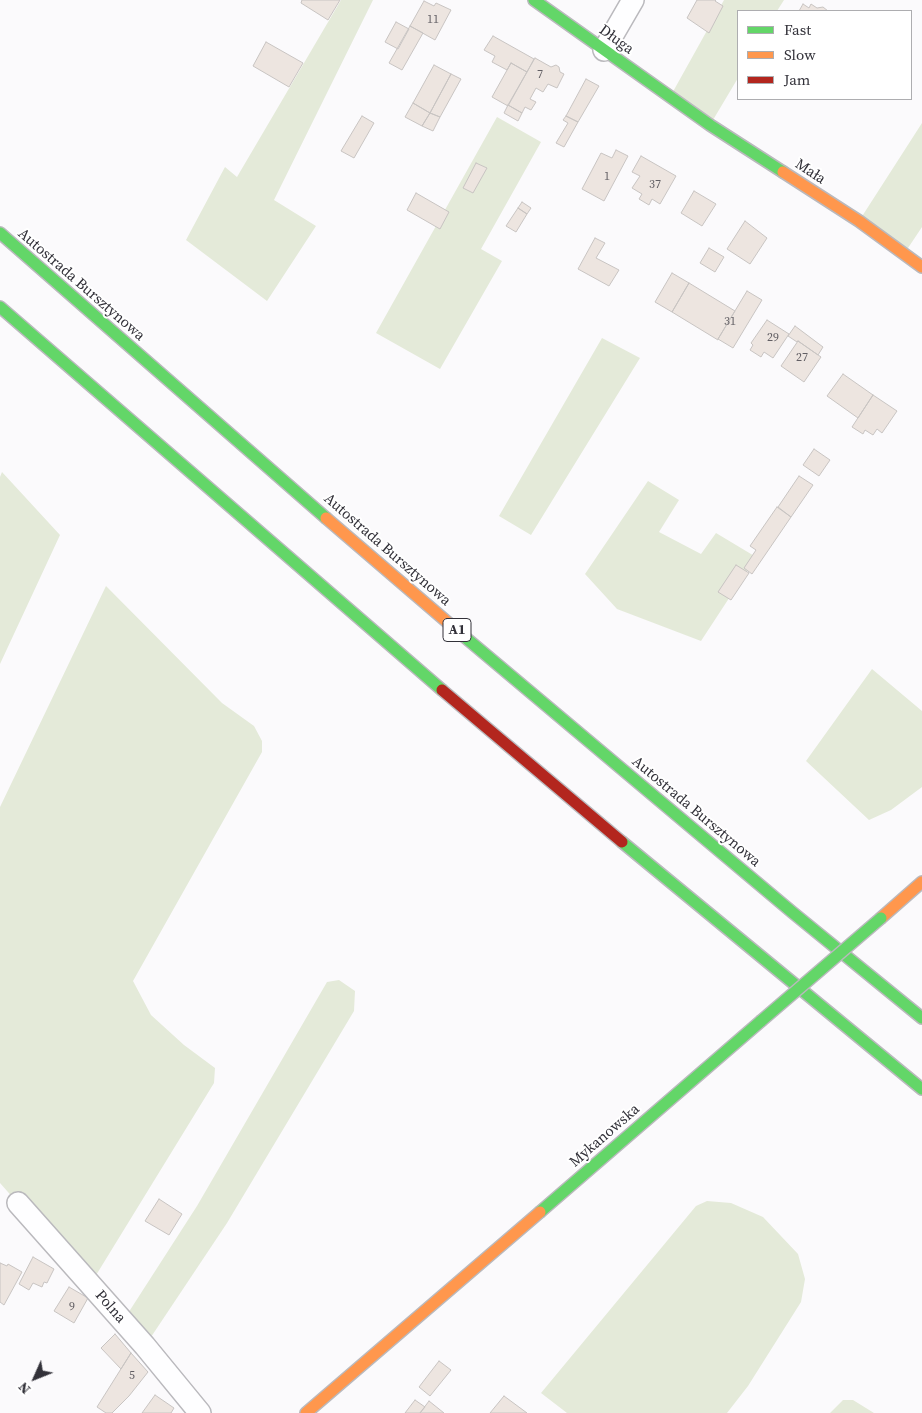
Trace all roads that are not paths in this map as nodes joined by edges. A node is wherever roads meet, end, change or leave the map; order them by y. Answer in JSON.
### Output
{"nodes":[{"id":1,"x":534,"y":0,"type":"edge"},
{"id":2,"x":633,"y":0,"type":"edge"},
{"id":3,"x":604,"y":50,"type":"junction"},
{"id":4,"x":680,"y":104,"type":"joint"},
{"id":5,"x":0,"y":234,"type":"edge"},
{"id":6,"x":922,"y":267,"type":"edge"},
{"id":7,"x":0,"y":307,"type":"edge"},
{"id":8,"x":922,"y":882,"type":"edge"},
{"id":9,"x":922,"y":1018,"type":"edge"},
{"id":10,"x":922,"y":1089,"type":"edge"},
{"id":11,"x":18,"y":1204,"type":"dead end"},
{"id":12,"x":200,"y":1413,"type":"edge"},
{"id":13,"x":306,"y":1413,"type":"edge"}],
"edges":[{"from":1,"to":3,"type":"main road","name":"Długa"},
{"from":2,"to":3,"type":"street"},
{"from":3,"to":4,"type":"main road","name":"Długa"},
{"from":4,"to":6,"type":"main road","name":"Mała"},
{"from":5,"to":9,"type":"main road","name":"Autostrada Bursztynowa","number":"A1"},
{"from":7,"to":10,"type":"main road"},
{"from":8,"to":13,"type":"main road","name":"Mykanowska","bridge":true},
{"from":11,"to":12,"type":"street","name":"Polna"}]}
